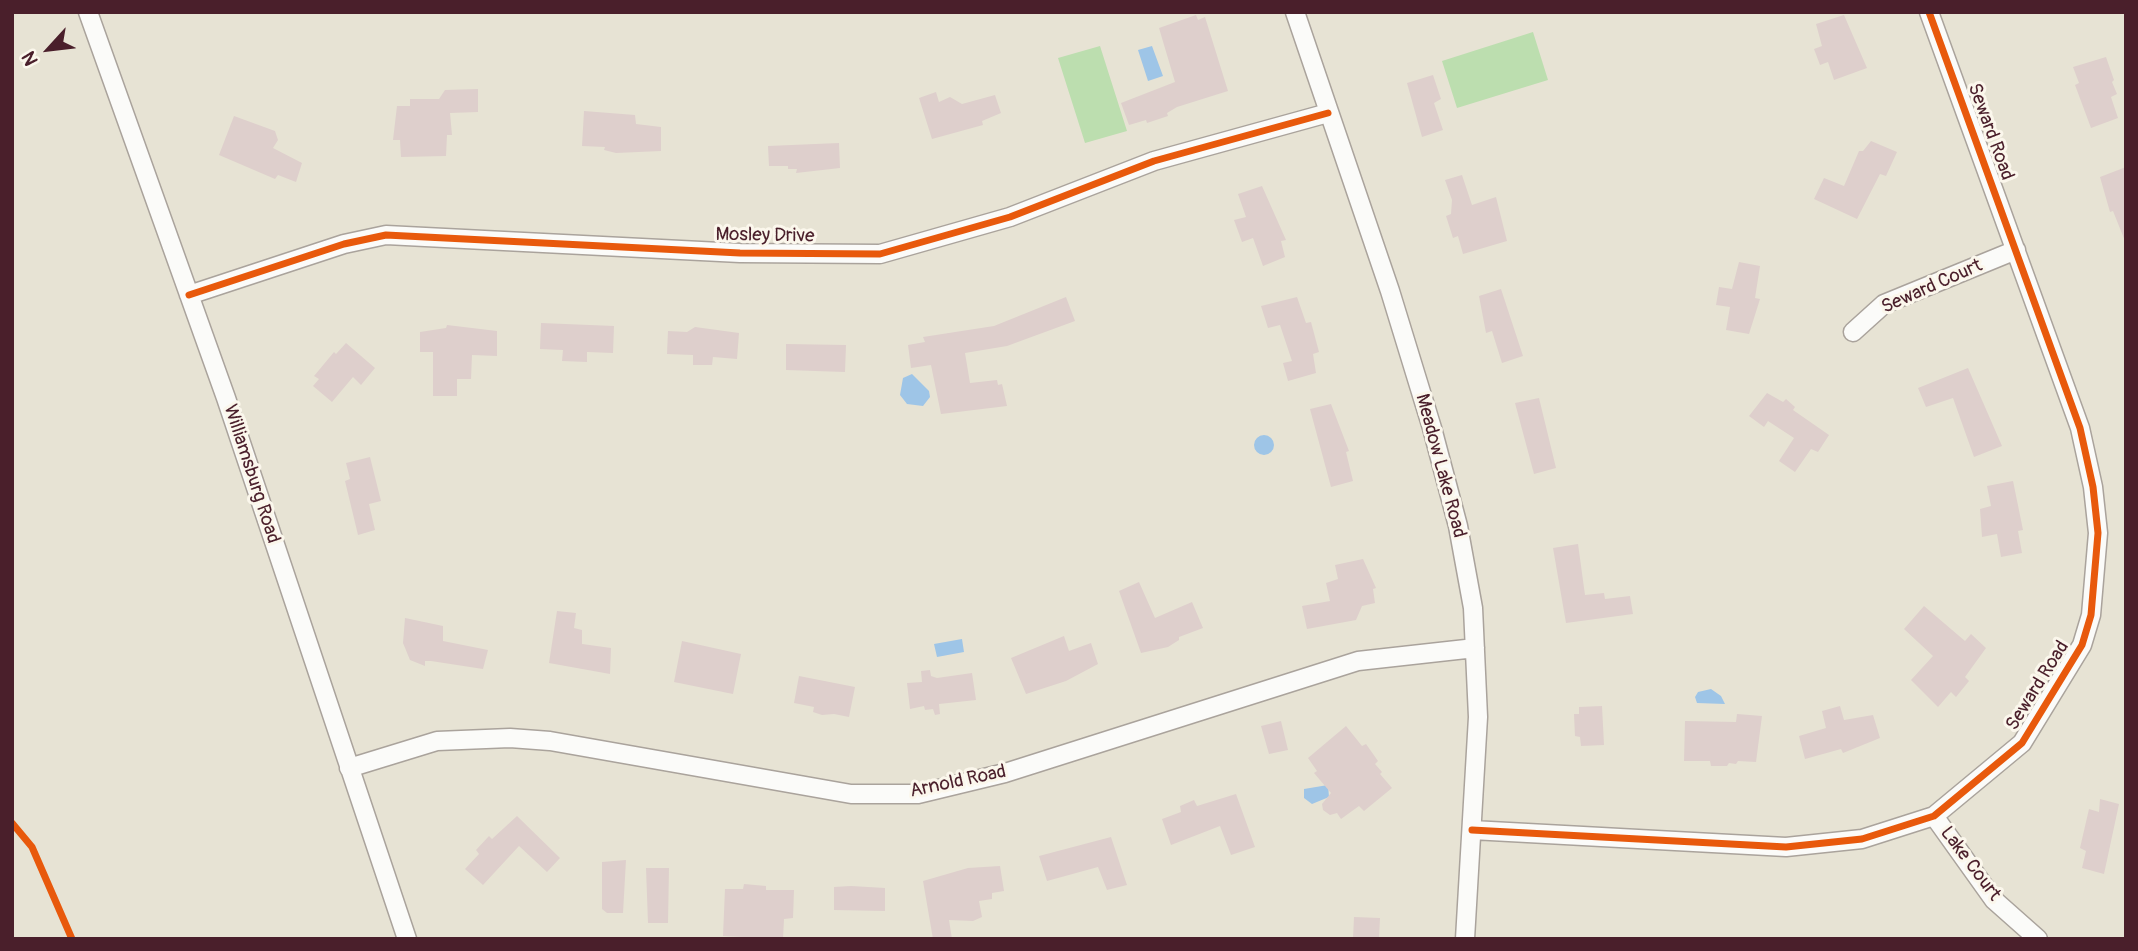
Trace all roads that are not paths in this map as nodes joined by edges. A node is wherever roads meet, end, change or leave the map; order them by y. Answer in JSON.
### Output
{"nodes":[{"id":1,"x":88,"y":12,"type":"edge"},
{"id":2,"x":1295,"y":12,"type":"edge"},
{"id":3,"x":1929,"y":12,"type":"edge"},
{"id":4,"x":1328,"y":113,"type":"junction"},
{"id":5,"x":2016,"y":250,"type":"junction"},
{"id":6,"x":189,"y":295,"type":"junction"},
{"id":7,"x":1853,"y":332,"type":"dead end"},
{"id":8,"x":1475,"y":648,"type":"junction"},
{"id":9,"x":349,"y":768,"type":"junction"},
{"id":10,"x":1934,"y":816,"type":"junction"},
{"id":11,"x":1472,"y":830,"type":"junction"},
{"id":12,"x":407,"y":939,"type":"edge"},
{"id":13,"x":1465,"y":939,"type":"edge"},
{"id":14,"x":2038,"y":939,"type":"edge"}],
"edges":[{"from":1,"to":6,"type":"street","name":"Williamsburg Road"},
{"from":2,"to":4,"type":"street","name":"Meadow Lake Road"},
{"from":3,"to":5,"type":"street","name":"Seward Road"},
{"from":4,"to":6,"type":"street","name":"Mosley Drive"},
{"from":4,"to":8,"type":"street","name":"Meadow Lake Road"},
{"from":5,"to":7,"type":"street","name":"Seward Court"},
{"from":5,"to":10,"type":"street","name":"Seward Road"},
{"from":6,"to":9,"type":"street","name":"Williamsburg Road"},
{"from":8,"to":9,"type":"street","name":"Arnold Road"},
{"from":8,"to":11,"type":"street","name":"Meadow Lake Road"},
{"from":9,"to":12,"type":"street","name":"Williamsburg Road"},
{"from":10,"to":11,"type":"street","name":"Seward Road"},
{"from":10,"to":14,"type":"street","name":"Lake Court"},
{"from":11,"to":13,"type":"street","name":"Meadow Lake Road"}]}
